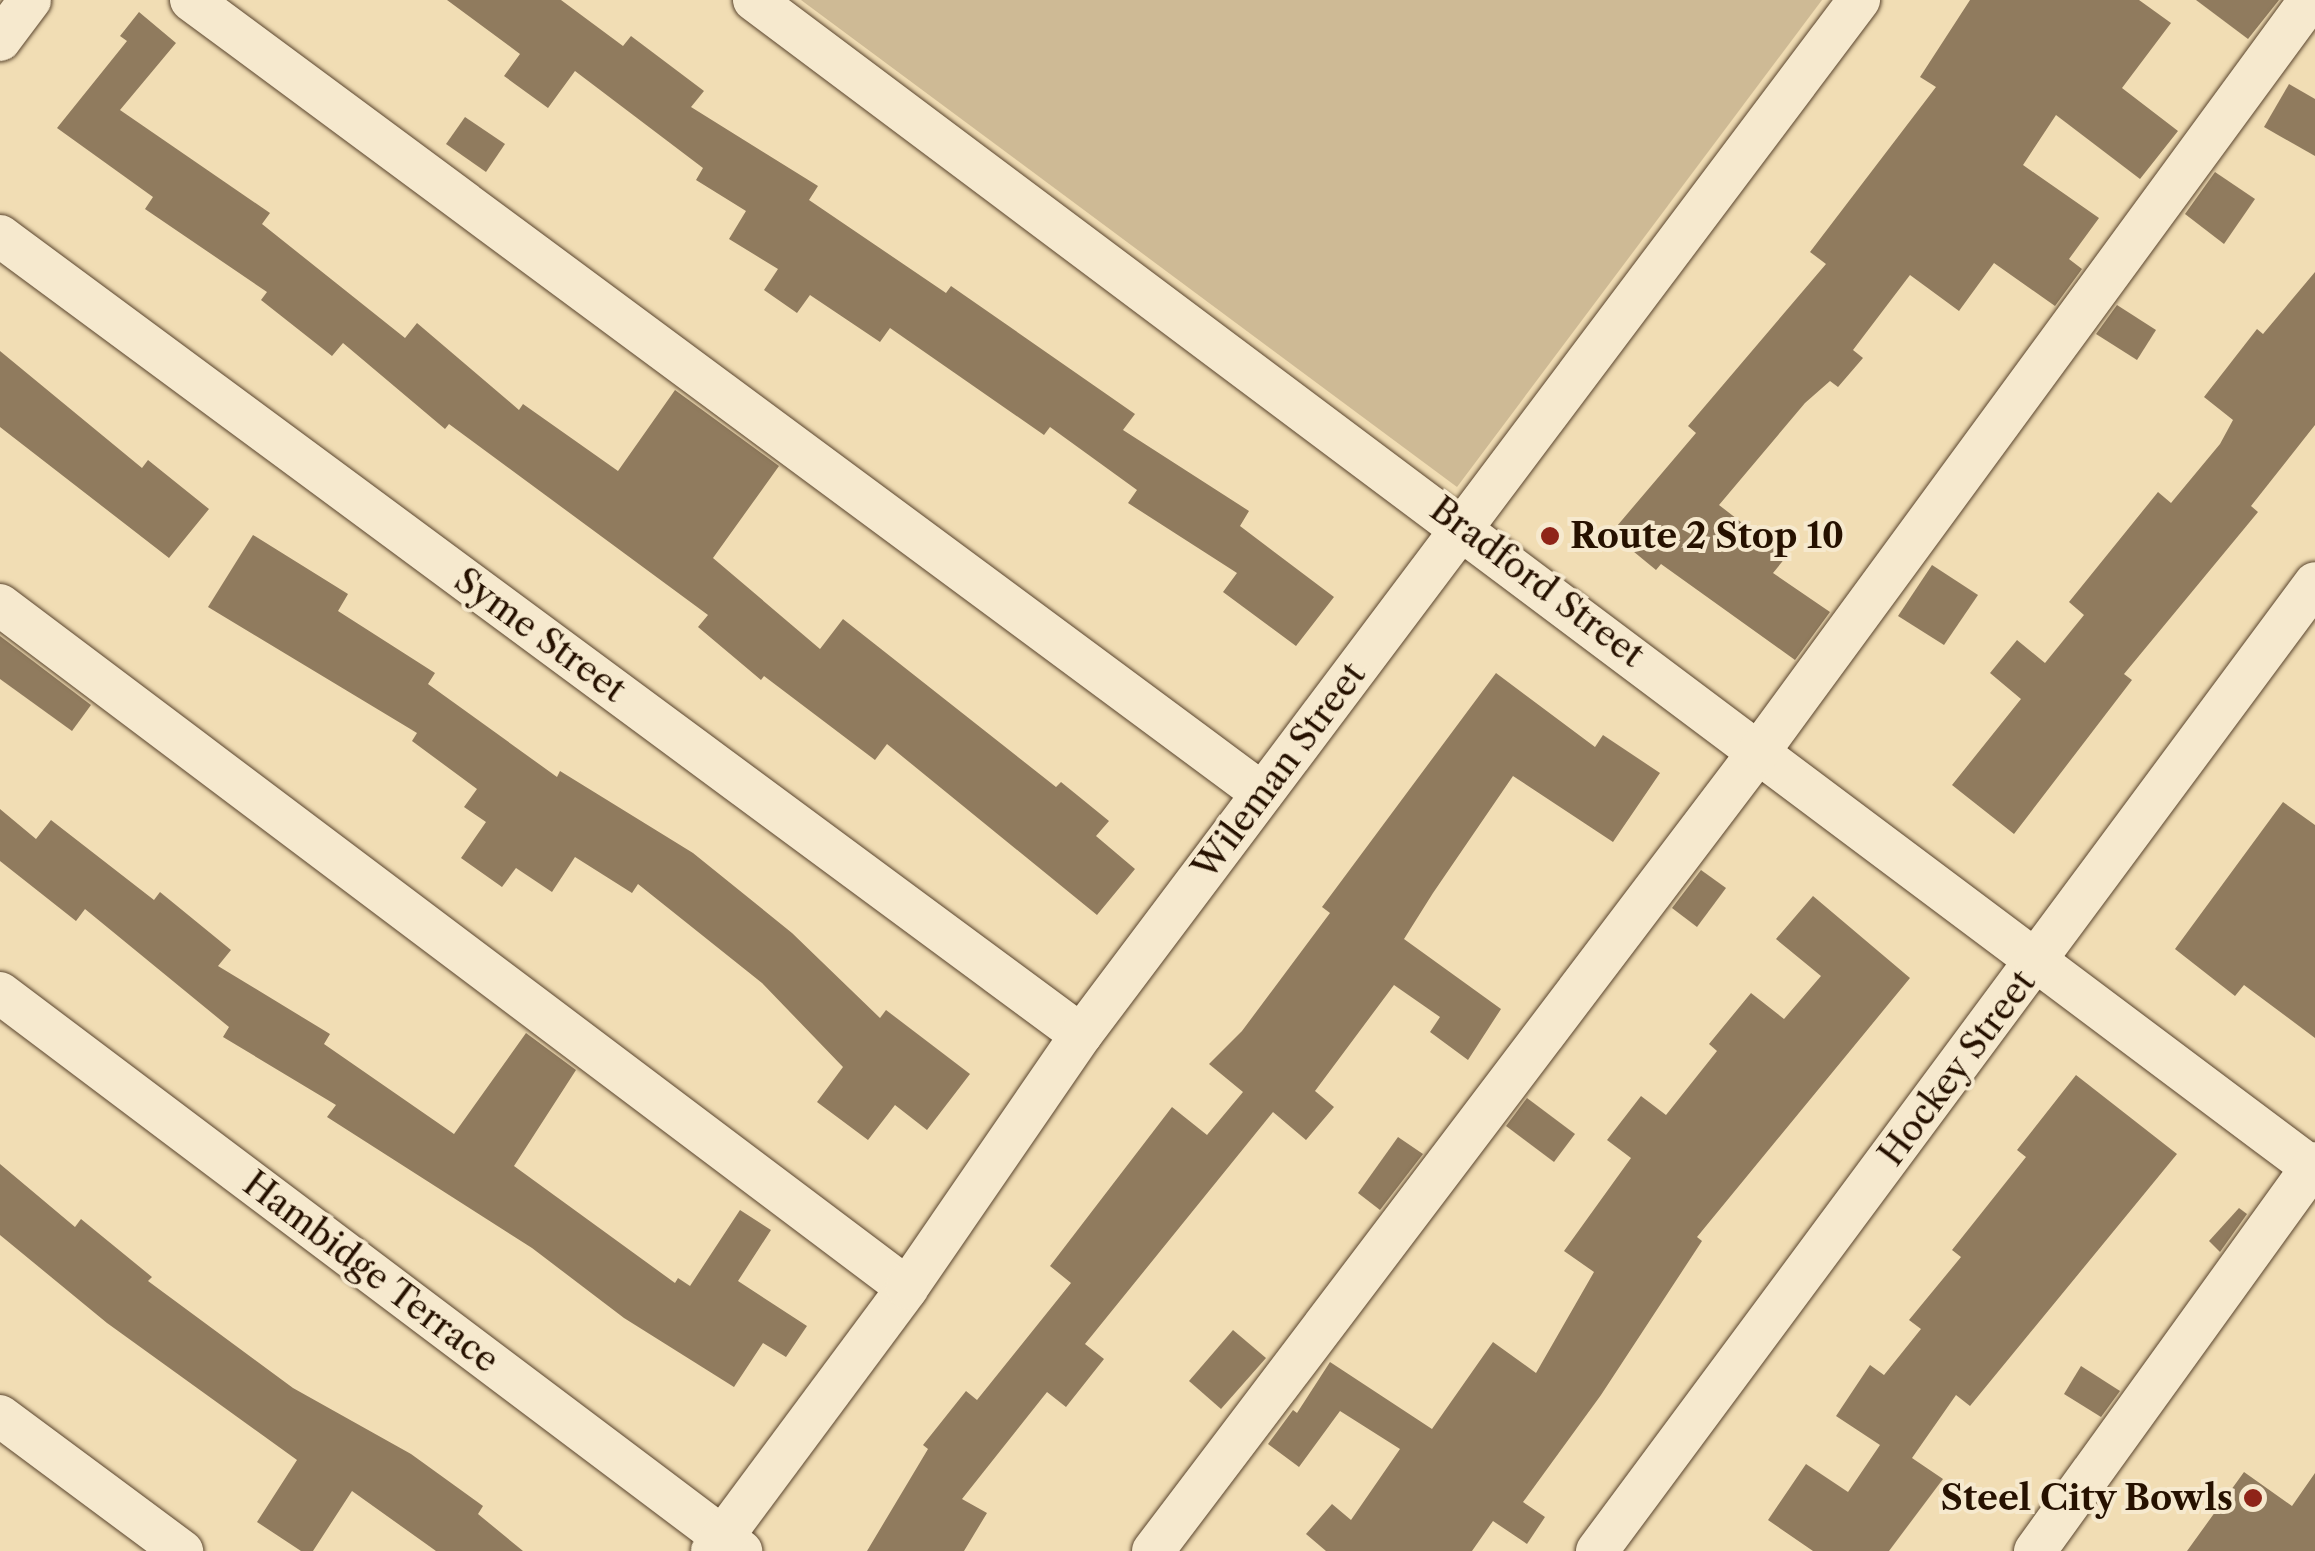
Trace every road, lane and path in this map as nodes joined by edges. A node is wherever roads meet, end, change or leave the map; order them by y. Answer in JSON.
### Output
{"nodes":[{"id":1,"x":30,"y":0,"type":"edge"},
{"id":2,"x":191,"y":0,"type":"edge"},
{"id":3,"x":754,"y":0,"type":"edge"},
{"id":4,"x":1859,"y":0,"type":"edge"},
{"id":5,"x":2310,"y":0,"type":"edge"},
{"id":6,"x":0,"y":40,"type":"edge"},
{"id":7,"x":0,"y":236,"type":"edge"},
{"id":8,"x":1463,"y":526,"type":"junction"},
{"id":9,"x":2315,"y":583,"type":"edge"},
{"id":10,"x":0,"y":605,"type":"edge"},
{"id":11,"x":1760,"y":750,"type":"junction"},
{"id":12,"x":1262,"y":794,"type":"junction"},
{"id":13,"x":2038,"y":959,"type":"junction"},
{"id":14,"x":0,"y":993,"type":"edge"},
{"id":15,"x":1081,"y":1035,"type":"junction"},
{"id":16,"x":2314,"y":1167,"type":"edge"},
{"id":17,"x":907,"y":1288,"type":"junction"},
{"id":18,"x":0,"y":1416,"type":"edge"},
{"id":19,"x":726,"y":1546,"type":"edge"},
{"id":20,"x":182,"y":1551,"type":"edge"},
{"id":21,"x":1153,"y":1551,"type":"edge"},
{"id":22,"x":1596,"y":1551,"type":"edge"},
{"id":23,"x":2034,"y":1551,"type":"edge"}],
"edges":[{"from":1,"to":6,"type":"street"},
{"from":2,"to":12,"type":"street"},
{"from":3,"to":8,"type":"street","name":"Bradford Street"},
{"from":4,"to":8,"type":"street","name":"Wileman Street"},
{"from":5,"to":11,"type":"street"},
{"from":7,"to":15,"type":"street","name":"Syme Street"},
{"from":8,"to":11,"type":"street","name":"Bradford Street"},
{"from":8,"to":12,"type":"street","name":"Wileman Street"},
{"from":9,"to":13,"type":"street","name":"Hockey Street"},
{"from":10,"to":17,"type":"street"},
{"from":11,"to":13,"type":"street","name":"Bradford Street"},
{"from":11,"to":21,"type":"street"},
{"from":12,"to":15,"type":"street","name":"Wileman Street"},
{"from":13,"to":16,"type":"street","name":"Bradford Street"},
{"from":13,"to":22,"type":"street","name":"Hockey Street"},
{"from":14,"to":19,"type":"street","name":"Hambidge Terrace"},
{"from":15,"to":17,"type":"street","name":"Wileman Street"},
{"from":16,"to":23,"type":"street"},
{"from":17,"to":19,"type":"street","name":"Wileman Street"},
{"from":18,"to":20,"type":"street"}]}
